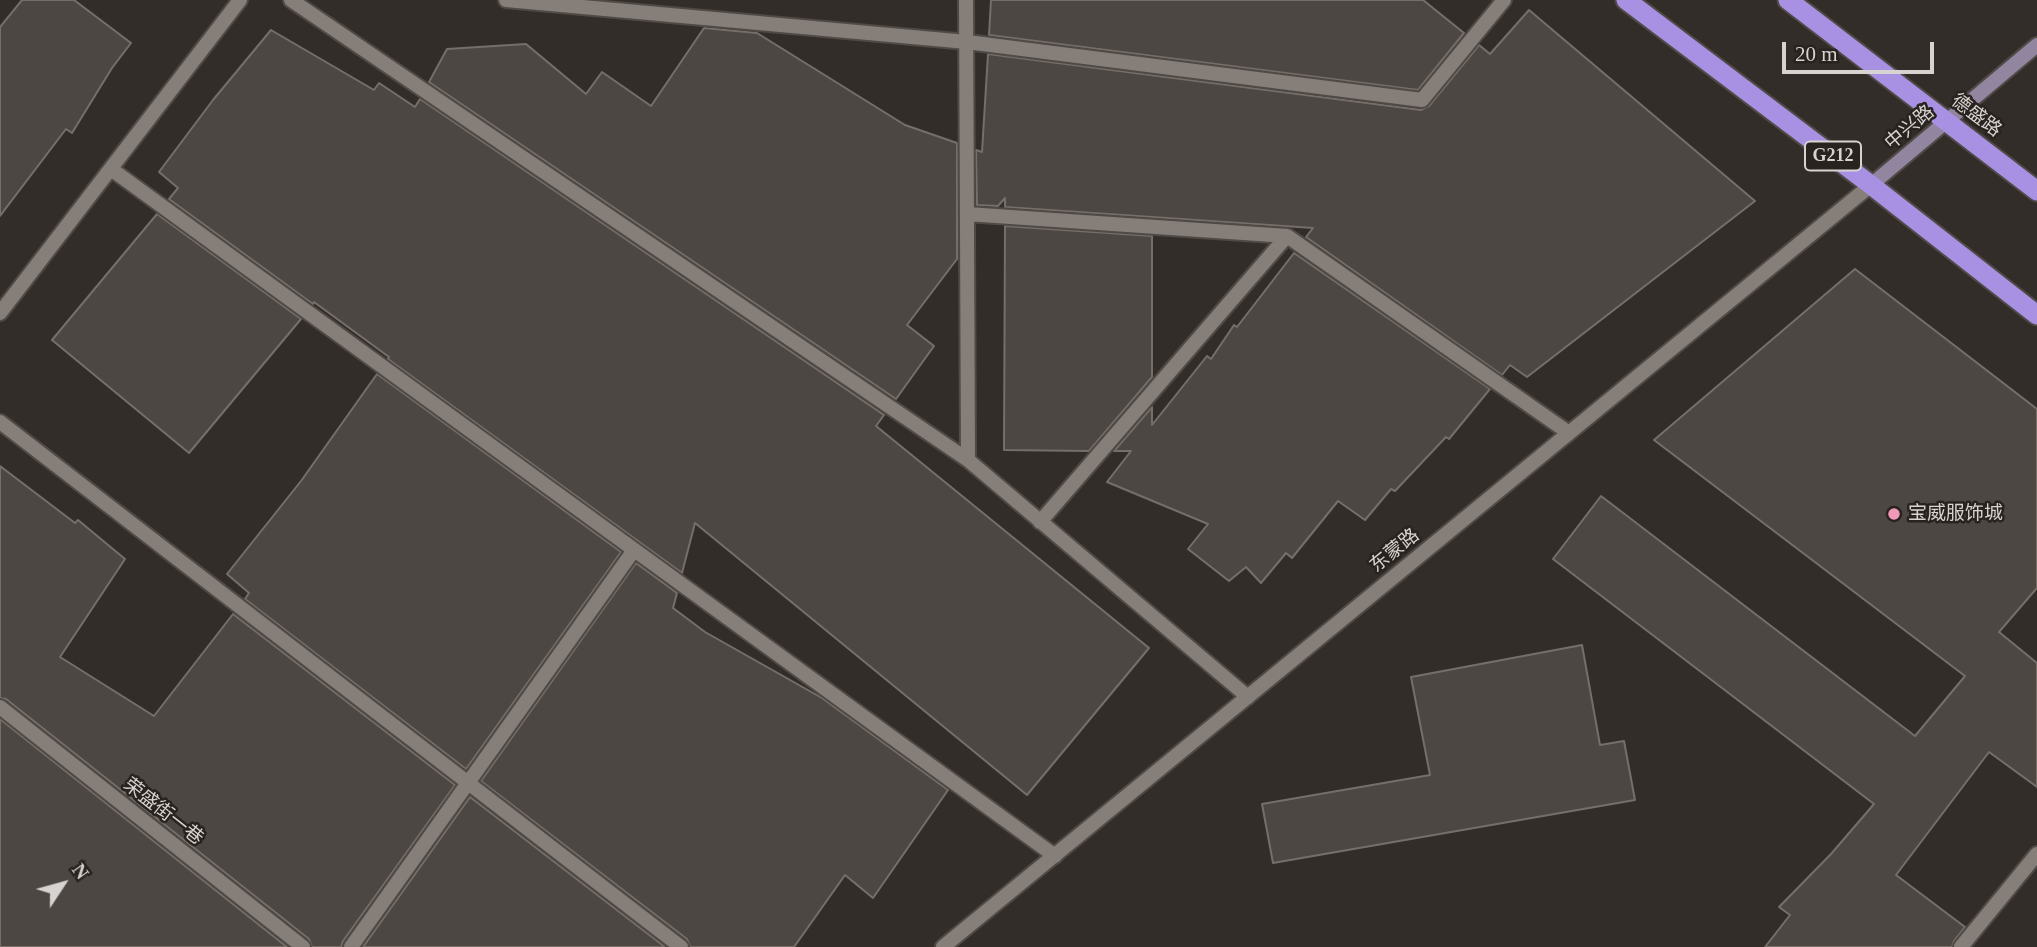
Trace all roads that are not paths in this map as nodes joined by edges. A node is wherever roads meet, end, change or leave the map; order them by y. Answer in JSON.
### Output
{"nodes":[{"id":1,"x":240,"y":0,"type":"edge"},
{"id":2,"x":291,"y":0,"type":"edge"},
{"id":3,"x":506,"y":0,"type":"edge"},
{"id":4,"x":967,"y":0,"type":"edge"},
{"id":5,"x":1504,"y":0,"type":"edge"},
{"id":6,"x":1626,"y":0,"type":"edge"},
{"id":7,"x":1788,"y":0,"type":"edge"},
{"id":8,"x":967,"y":42,"type":"junction"},
{"id":9,"x":2037,"y":45,"type":"edge"},
{"id":10,"x":1947,"y":122,"type":"junction"},
{"id":11,"x":111,"y":169,"type":"junction"},
{"id":12,"x":1871,"y":185,"type":"junction"},
{"id":13,"x":2037,"y":191,"type":"edge"},
{"id":14,"x":967,"y":214,"type":"junction"},
{"id":15,"x":1287,"y":236,"type":"junction"},
{"id":16,"x":0,"y":313,"type":"edge"},
{"id":17,"x":2037,"y":316,"type":"edge"},
{"id":18,"x":0,"y":422,"type":"edge"},
{"id":19,"x":1569,"y":433,"type":"junction"},
{"id":20,"x":968,"y":460,"type":"junction"},
{"id":21,"x":1040,"y":522,"type":"junction"},
{"id":22,"x":634,"y":550,"type":"junction"},
{"id":23,"x":1248,"y":697,"type":"junction"},
{"id":24,"x":0,"y":707,"type":"edge"},
{"id":25,"x":467,"y":783,"type":"junction"},
{"id":26,"x":2037,"y":854,"type":"edge"},
{"id":27,"x":1055,"y":856,"type":"junction"},
{"id":28,"x":303,"y":947,"type":"edge"},
{"id":29,"x":351,"y":947,"type":"edge"},
{"id":30,"x":681,"y":947,"type":"edge"},
{"id":31,"x":943,"y":947,"type":"edge"},
{"id":32,"x":1961,"y":947,"type":"edge"}],
"edges":[{"from":1,"to":11,"type":"street"},
{"from":2,"to":20,"type":"street"},
{"from":3,"to":8,"type":"street"},
{"from":4,"to":8,"type":"street"},
{"from":5,"to":8,"type":"street"},
{"from":6,"to":12,"type":"highway","number":"G212"},
{"from":7,"to":10,"type":"highway","name":"德盛路"},
{"from":8,"to":14,"type":"street"},
{"from":9,"to":10,"type":"main road","name":"中兴路"},
{"from":10,"to":12,"type":"main road","name":"中兴路"},
{"from":10,"to":13,"type":"highway","name":"德盛路"},
{"from":11,"to":16,"type":"street"},
{"from":11,"to":22,"type":"street"},
{"from":12,"to":17,"type":"highway","number":"G212"},
{"from":12,"to":19,"type":"street","name":"东蒙路"},
{"from":14,"to":15,"type":"street"},
{"from":14,"to":20,"type":"street"},
{"from":15,"to":19,"type":"street"},
{"from":15,"to":21,"type":"street"},
{"from":18,"to":25,"type":"street"},
{"from":19,"to":23,"type":"street","name":"东蒙路"},
{"from":20,"to":21,"type":"street"},
{"from":21,"to":23,"type":"street"},
{"from":22,"to":25,"type":"street"},
{"from":22,"to":27,"type":"street"},
{"from":23,"to":27,"type":"street","name":"东蒙路"},
{"from":24,"to":28,"type":"street","name":"荣盛街一巷"},
{"from":25,"to":29,"type":"street"},
{"from":25,"to":30,"type":"street"},
{"from":26,"to":32,"type":"street"},
{"from":27,"to":31,"type":"street","name":"东蒙路"}]}
